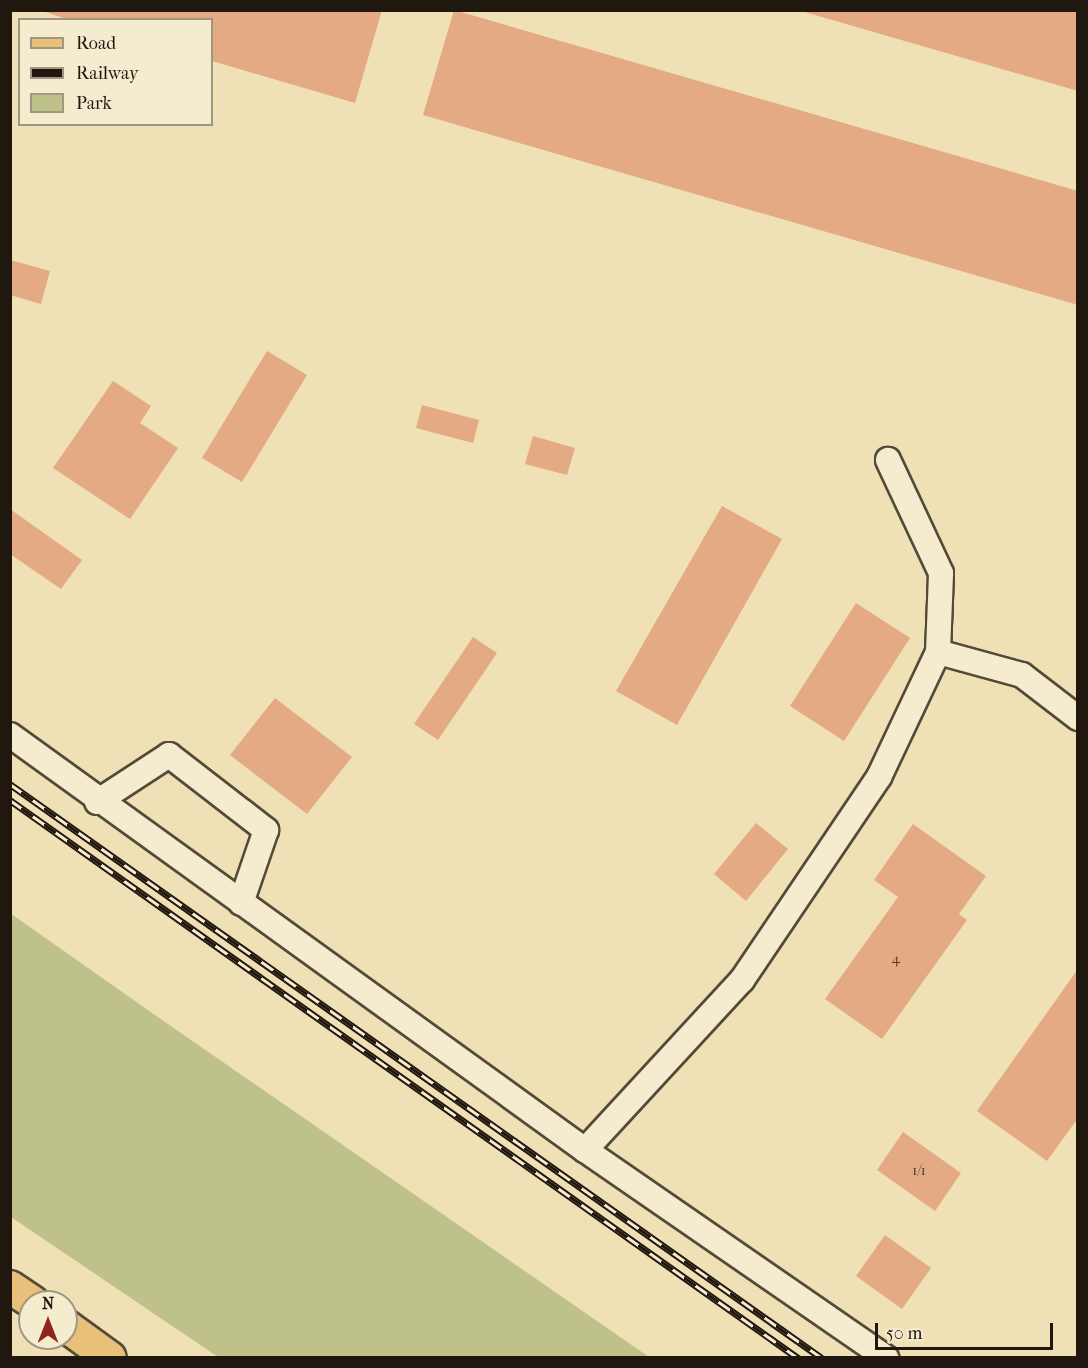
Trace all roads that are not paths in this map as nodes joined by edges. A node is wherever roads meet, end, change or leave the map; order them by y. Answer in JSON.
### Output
{"nodes":[{"id":1,"x":888,"y":460,"type":"dead end"},
{"id":2,"x":938,"y":652,"type":"junction"},
{"id":3,"x":1077,"y":718,"type":"edge"},
{"id":4,"x":10,"y":735,"type":"edge"},
{"id":5,"x":97,"y":802,"type":"junction"},
{"id":6,"x":241,"y":903,"type":"junction"},
{"id":7,"x":585,"y":1150,"type":"junction"},
{"id":8,"x":78,"y":1335,"type":"edge"},
{"id":9,"x":110,"y":1358,"type":"edge"},
{"id":10,"x":886,"y":1358,"type":"edge"}],
"edges":[{"from":1,"to":2,"type":"street"},
{"from":2,"to":3,"type":"street"},
{"from":2,"to":7,"type":"street"},
{"from":4,"to":5,"type":"street"},
{"from":5,"to":6,"type":"street"},
{"from":5,"to":6,"type":"street"},
{"from":6,"to":7,"type":"street"},
{"from":7,"to":10,"type":"street"},
{"from":8,"to":9,"type":"main road"}]}
